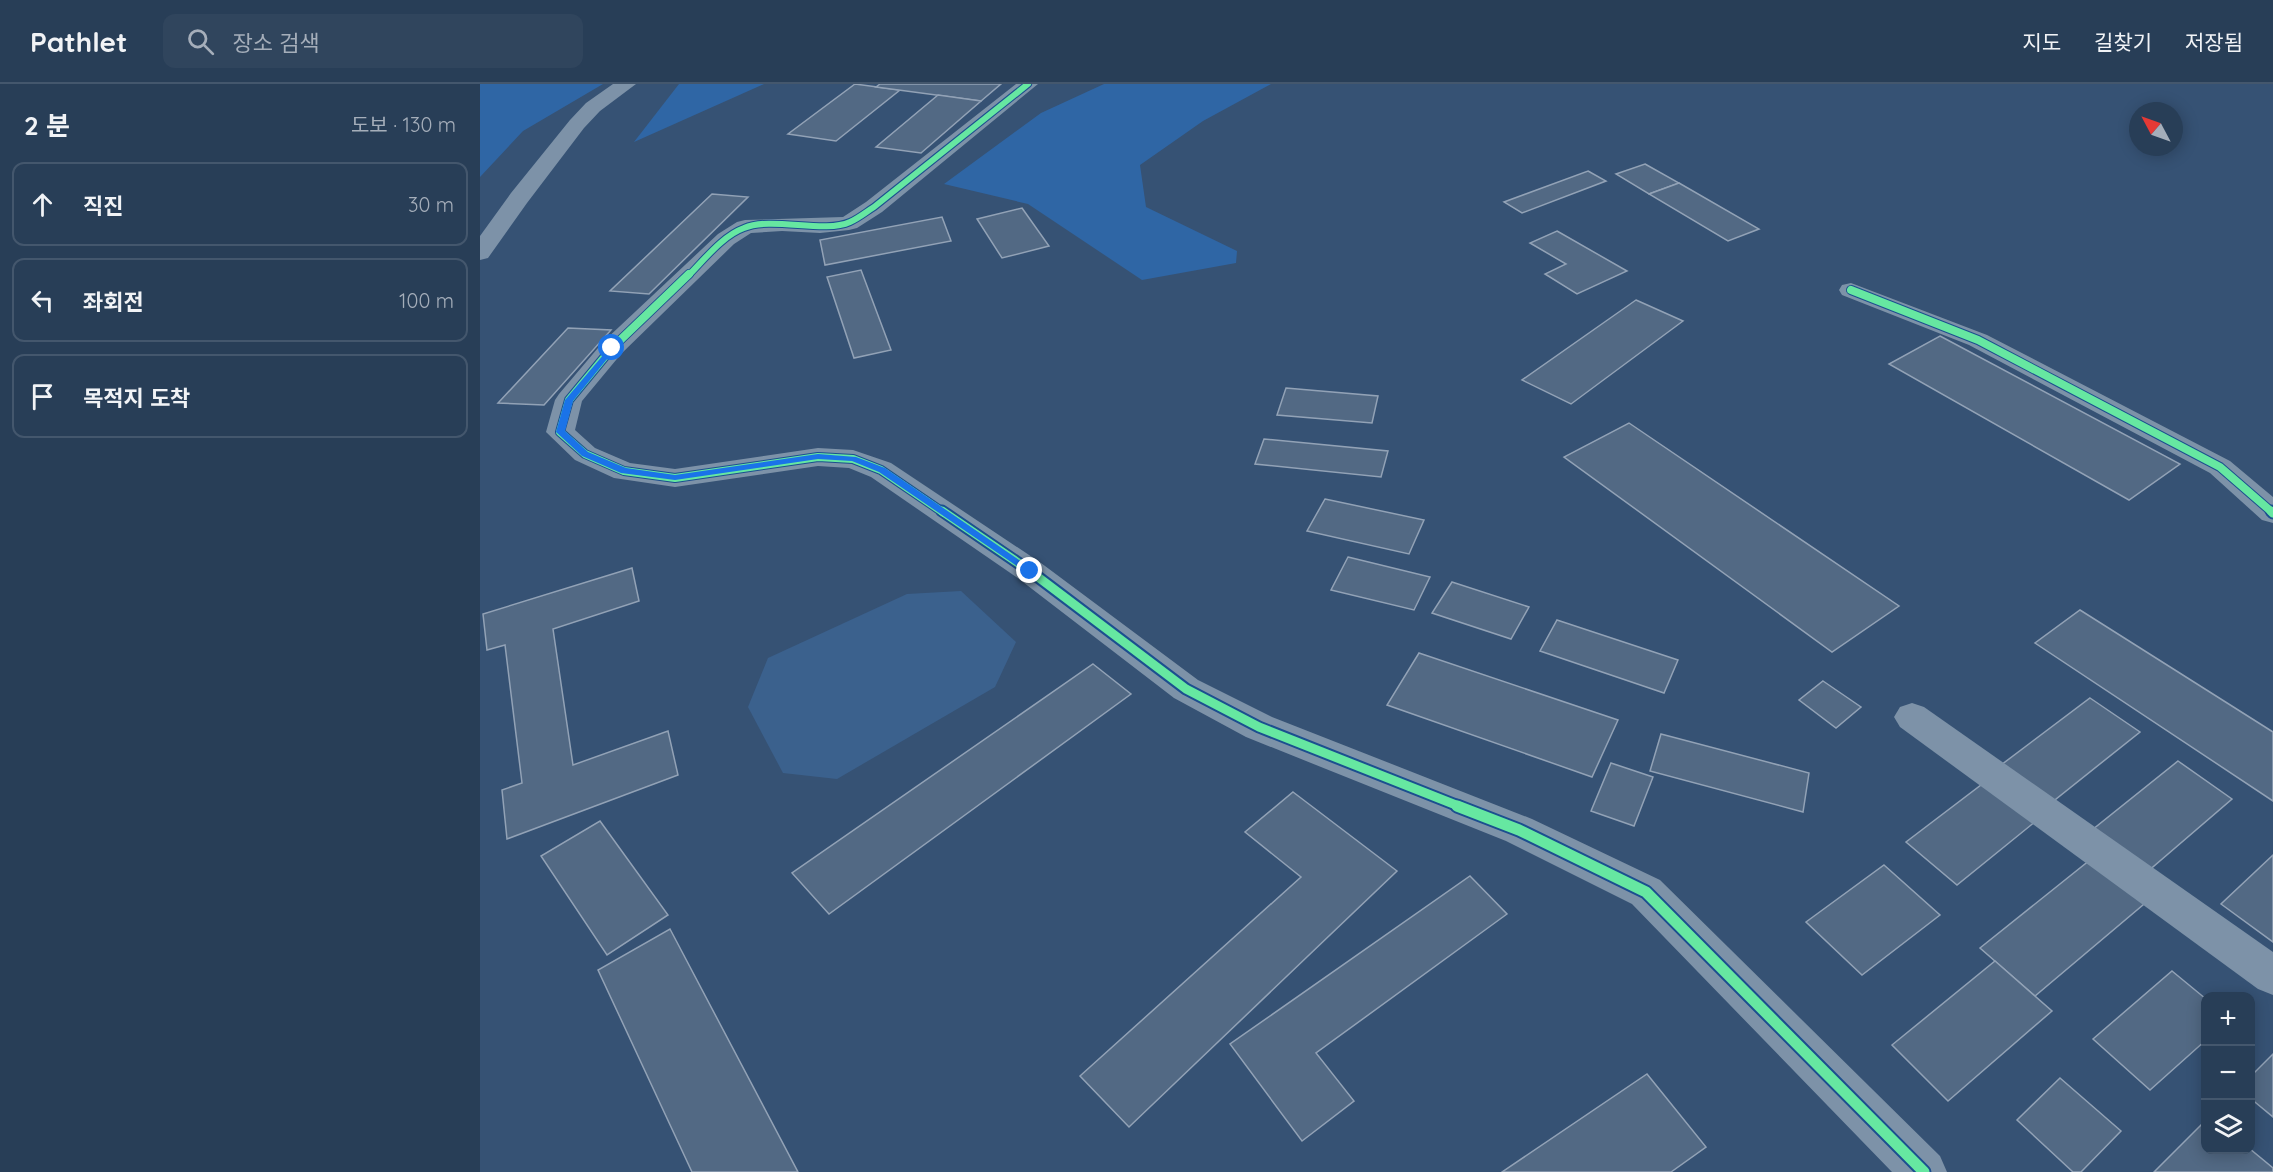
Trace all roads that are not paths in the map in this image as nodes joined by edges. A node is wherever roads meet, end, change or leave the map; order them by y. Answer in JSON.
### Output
{"nodes":[{"id":1,"x":626,"y":84,"type":"edge"},
{"id":2,"x":1028,"y":84,"type":"edge"},
{"id":3,"x":480,"y":253,"type":"edge"},
{"id":4,"x":1851,"y":290,"type":"dead end"},
{"id":5,"x":2273,"y":513,"type":"edge"},
{"id":6,"x":1912,"y":717,"type":"dead end"},
{"id":7,"x":2273,"y":976,"type":"edge"},
{"id":8,"x":1924,"y":1172,"type":"edge"}],
"edges":[{"from":1,"to":3,"type":"street"},
{"from":2,"to":8,"type":"street"},
{"from":4,"to":5,"type":"street"},
{"from":6,"to":7,"type":"street"}]}
